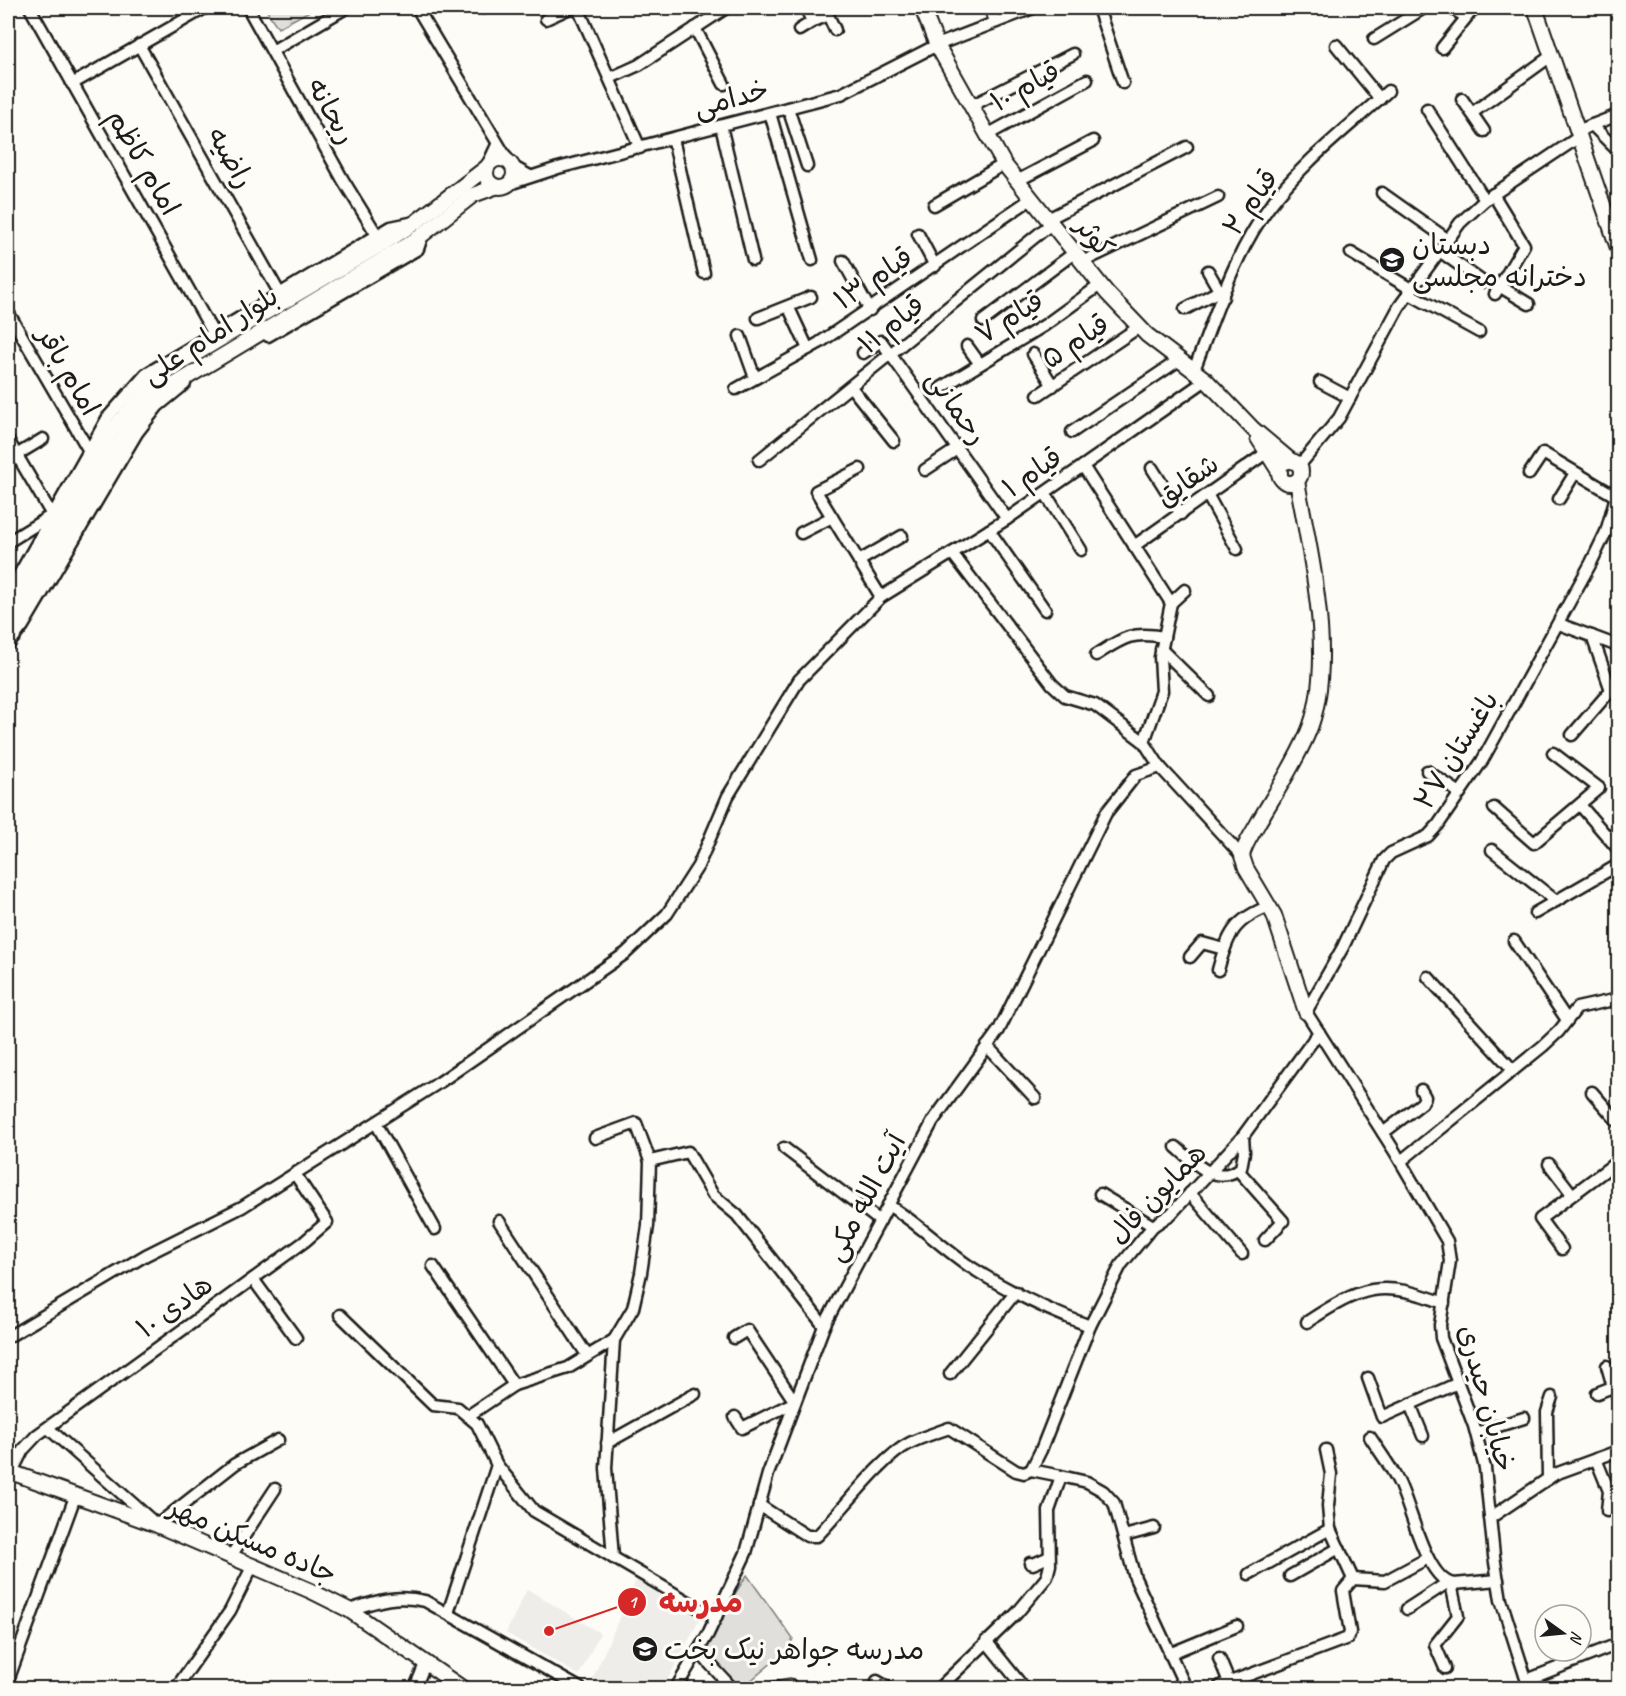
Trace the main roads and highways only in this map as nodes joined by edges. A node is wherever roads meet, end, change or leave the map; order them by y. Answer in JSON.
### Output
{"nodes":[{"id":1,"x":922,"y":8,"type":"edge"},
{"id":2,"x":1535,"y":8,"type":"edge"},
{"id":3,"x":487,"y":166,"type":"junction"},
{"id":4,"x":502,"y":186,"type":"junction"},
{"id":5,"x":420,"y":228,"type":"junction"},
{"id":6,"x":1617,"y":241,"type":"edge"},
{"id":7,"x":1253,"y":429,"type":"junction"},
{"id":8,"x":97,"y":460,"type":"junction"},
{"id":9,"x":1295,"y":464,"type":"junction"},
{"id":10,"x":1281,"y":476,"type":"junction"},
{"id":11,"x":1297,"y":481,"type":"junction"},
{"id":12,"x":1303,"y":517,"type":"junction"},
{"id":13,"x":8,"y":611,"type":"edge"},
{"id":14,"x":8,"y":632,"type":"edge"},
{"id":15,"x":1306,"y":1012,"type":"road end"},
{"id":16,"x":10,"y":1471,"type":"edge"},
{"id":17,"x":462,"y":1689,"type":"edge"}],
"edges":[{"from":1,"to":7,"type":"main road","name":"کوثر"},
{"from":2,"to":6,"type":"main road"},
{"from":3,"to":4,"type":"main road"},
{"from":3,"to":4,"type":"main road"},
{"from":3,"to":5,"type":"main road","name":"بلوار امام علی"},
{"from":4,"to":5,"type":"main road","name":"بلوار امام علی"},
{"from":5,"to":8,"type":"main road","name":"بلوار امام علی"},
{"from":7,"to":9,"type":"main road"},
{"from":7,"to":10,"type":"main road"},
{"from":8,"to":13,"type":"main road","name":"بلوار امام علی"},
{"from":8,"to":14,"type":"main road","name":"بلوار امام علی"},
{"from":9,"to":10,"type":"main road"},
{"from":9,"to":11,"type":"main road"},
{"from":10,"to":11,"type":"main road"},
{"from":10,"to":12,"type":"main road"},
{"from":11,"to":12,"type":"main road"},
{"from":12,"to":15,"type":"main road"},
{"from":16,"to":17,"type":"main road","name":"جاده مسکن مهر"}]}
